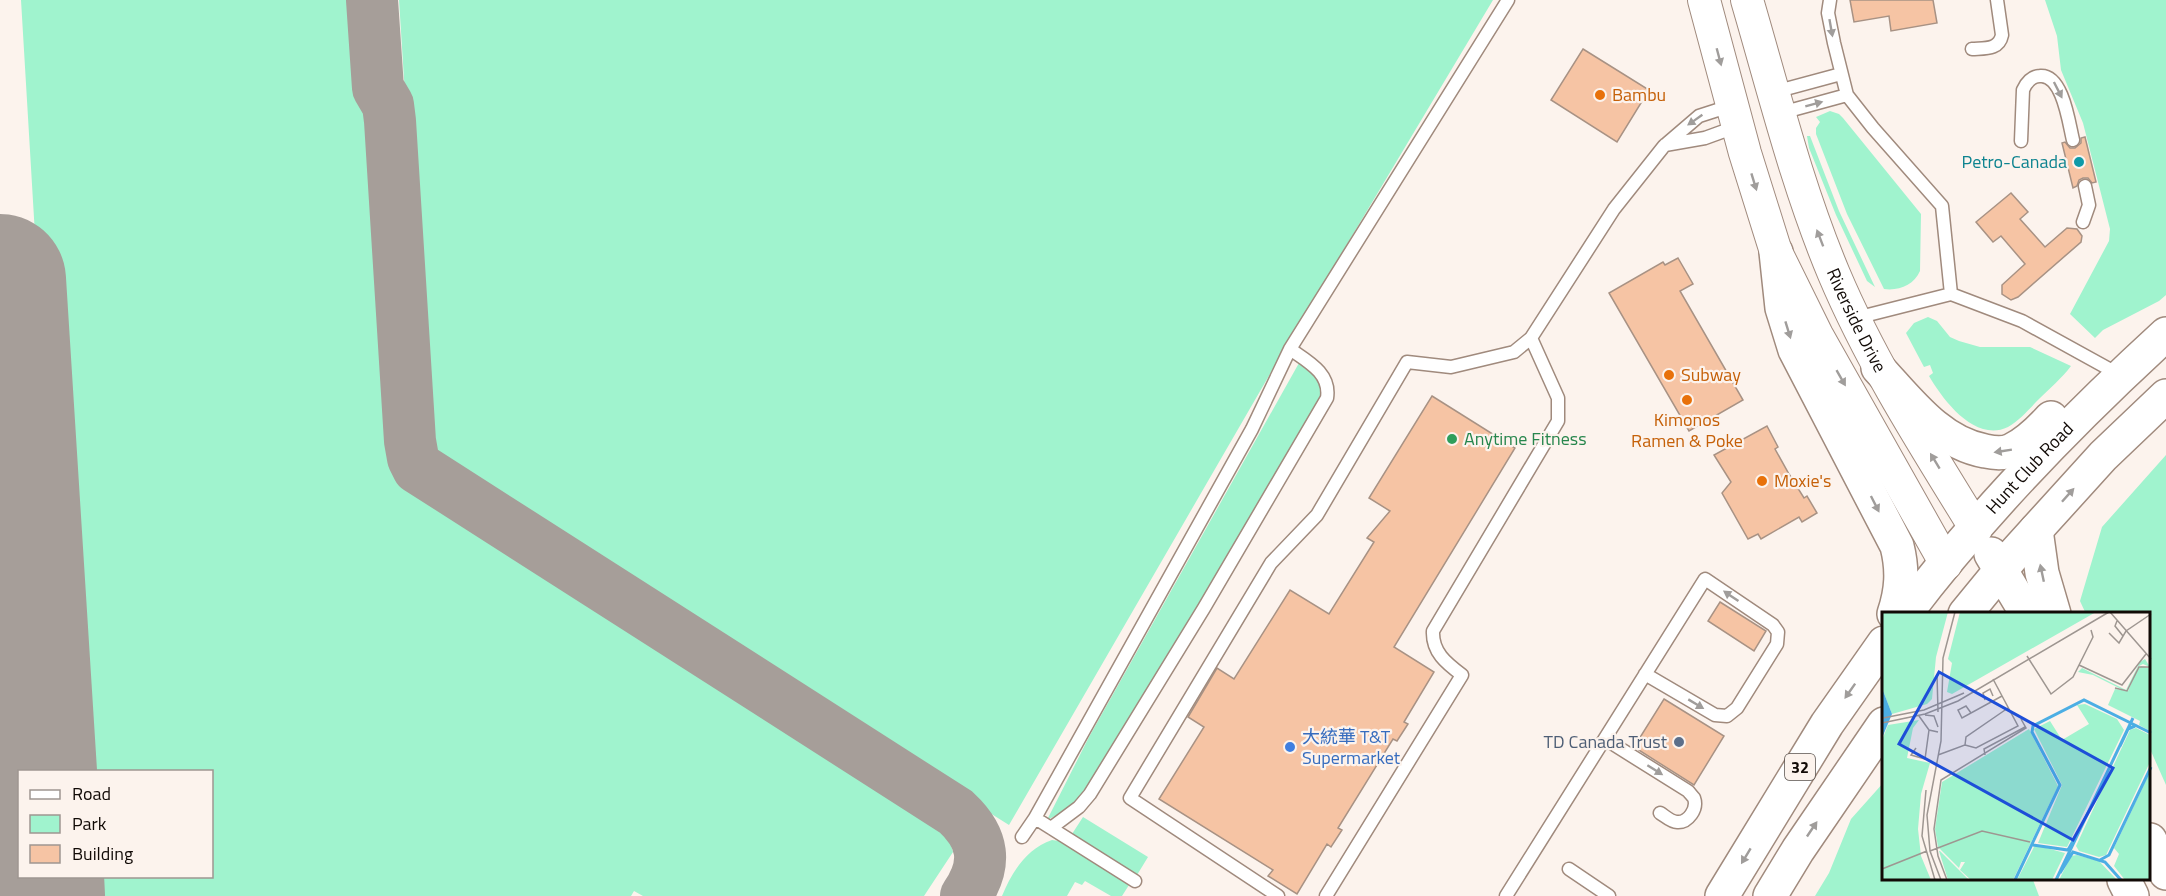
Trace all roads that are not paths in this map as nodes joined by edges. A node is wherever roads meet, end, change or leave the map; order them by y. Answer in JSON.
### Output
{"nodes":[{"id":1,"x":1508,"y":0,"type":"edge"},
{"id":2,"x":1704,"y":0,"type":"edge"},
{"id":3,"x":1747,"y":0,"type":"edge"},
{"id":4,"x":1830,"y":0,"type":"edge"},
{"id":5,"x":1997,"y":0,"type":"edge"},
{"id":6,"x":1972,"y":49,"type":"dead end"},
{"id":7,"x":1841,"y":74,"type":"junction"},
{"id":8,"x":1847,"y":95,"type":"junction"},
{"id":9,"x":1777,"y":103,"type":"junction"},
{"id":10,"x":1735,"y":116,"type":"junction"},
{"id":11,"x":2073,"y":140,"type":"dead end"},
{"id":12,"x":2021,"y":141,"type":"dead end"},
{"id":13,"x":1664,"y":146,"type":"junction"},
{"id":14,"x":2085,"y":186,"type":"dead end"},
{"id":15,"x":2083,"y":222,"type":"dead end"},
{"id":16,"x":1776,"y":252,"type":"junction"},
{"id":17,"x":1951,"y":294,"type":"junction"},
{"id":18,"x":1855,"y":318,"type":"junction"},
{"id":19,"x":2166,"y":334,"type":"edge"},
{"id":20,"x":1531,"y":338,"type":"junction"},
{"id":21,"x":1290,"y":350,"type":"junction"},
{"id":22,"x":1878,"y":368,"type":"junction"},
{"id":23,"x":2121,"y":375,"type":"junction"},
{"id":24,"x":2166,"y":396,"type":"edge"},
{"id":25,"x":1976,"y":529,"type":"junction"},
{"id":26,"x":2036,"y":530,"type":"junction"},
{"id":27,"x":1946,"y":564,"type":"junction"},
{"id":28,"x":2001,"y":570,"type":"junction"},
{"id":29,"x":1894,"y":612,"type":"edge"},
{"id":30,"x":1907,"y":612,"type":"edge"},
{"id":31,"x":1970,"y":612,"type":"edge"},
{"id":32,"x":2026,"y":612,"type":"edge"},
{"id":33,"x":2053,"y":612,"type":"edge"},
{"id":34,"x":1882,"y":646,"type":"edge"},
{"id":35,"x":1646,"y":674,"type":"junction"},
{"id":36,"x":1879,"y":735,"type":"edge"},
{"id":37,"x":1605,"y":739,"type":"junction"},
{"id":38,"x":1660,"y":813,"type":"dead end"},
{"id":39,"x":1035,"y":818,"type":"junction"},
{"id":40,"x":1051,"y":828,"type":"junction"},
{"id":41,"x":1022,"y":837,"type":"dead end"},
{"id":42,"x":2151,"y":842,"type":"edge"},
{"id":43,"x":1569,"y":869,"type":"dead end"},
{"id":44,"x":2166,"y":873,"type":"edge"},
{"id":45,"x":1135,"y":881,"type":"dead end"},
{"id":46,"x":2125,"y":881,"type":"edge"},
{"id":47,"x":1278,"y":896,"type":"edge"},
{"id":48,"x":1326,"y":896,"type":"edge"},
{"id":49,"x":1506,"y":896,"type":"edge"},
{"id":50,"x":1609,"y":896,"type":"edge"},
{"id":51,"x":1722,"y":896,"type":"edge"},
{"id":52,"x":1770,"y":896,"type":"edge"},
{"id":53,"x":2132,"y":896,"type":"edge"}],
"edges":[{"from":1,"to":21,"type":"lane"},
{"from":2,"to":10,"type":"main road","one_way":true},
{"from":3,"to":9,"type":"main road","name":"Riverside Drive"},
{"from":4,"to":7,"type":"lane","one_way":true},
{"from":5,"to":6,"type":"lane"},
{"from":7,"to":8,"type":"lane"},
{"from":7,"to":9,"type":"lane"},
{"from":9,"to":8,"type":"lane","one_way":true},
{"from":8,"to":17,"type":"lane"},
{"from":9,"to":10,"type":"main road"},
{"from":18,"to":9,"type":"main road","name":"Riverside Drive","one_way":true},
{"from":10,"to":13,"type":"lane"},
{"from":10,"to":13,"type":"lane","one_way":true},
{"from":10,"to":16,"type":"main road","one_way":true},
{"from":12,"to":11,"type":"lane","one_way":true},
{"from":13,"to":20,"type":"lane"},
{"from":14,"to":15,"type":"lane"},
{"from":16,"to":27,"type":"main road","one_way":true},
{"from":16,"to":29,"type":"main road","one_way":true},
{"from":17,"to":18,"type":"lane"},
{"from":17,"to":23,"type":"lane"},
{"from":18,"to":22,"type":"main road","name":"Riverside Drive"},
{"from":19,"to":23,"type":"main road","name":"Hunt Club Road"},
{"from":20,"to":47,"type":"lane"},
{"from":20,"to":48,"type":"lane"},
{"from":21,"to":39,"type":"lane"},
{"from":21,"to":40,"type":"lane"},
{"from":23,"to":22,"type":"main road","one_way":true},
{"from":25,"to":22,"type":"main road","name":"Riverside Drive","one_way":true},
{"from":23,"to":25,"type":"main road","name":"Hunt Club Road"},
{"from":26,"to":24,"type":"main road","one_way":true},
{"from":25,"to":27,"type":"main road","name":"Hunt Club Road"},
{"from":25,"to":28,"type":"main road","name":"Riverside Drive"},
{"from":26,"to":28,"type":"main road"},
{"from":33,"to":26,"type":"main road","one_way":true},
{"from":27,"to":30,"type":"main road","name":"Hunt Club Road"},
{"from":27,"to":31,"type":"main road"},
{"from":28,"to":31,"type":"main road"},
{"from":28,"to":32,"type":"main road","name":"Riverside Drive"},
{"from":34,"to":51,"type":"main road","number":"32","one_way":true},
{"from":35,"to":35,"type":"lane","one_way":true},
{"from":35,"to":37,"type":"lane"},
{"from":52,"to":36,"type":"main road","number":"32","one_way":true},
{"from":37,"to":38,"type":"lane","one_way":true},
{"from":37,"to":49,"type":"lane"},
{"from":39,"to":40,"type":"lane"},
{"from":39,"to":41,"type":"lane"},
{"from":40,"to":45,"type":"lane"},
{"from":42,"to":44,"type":"main road"},
{"from":43,"to":50,"type":"lane"},
{"from":46,"to":53,"type":"main road"}]}
